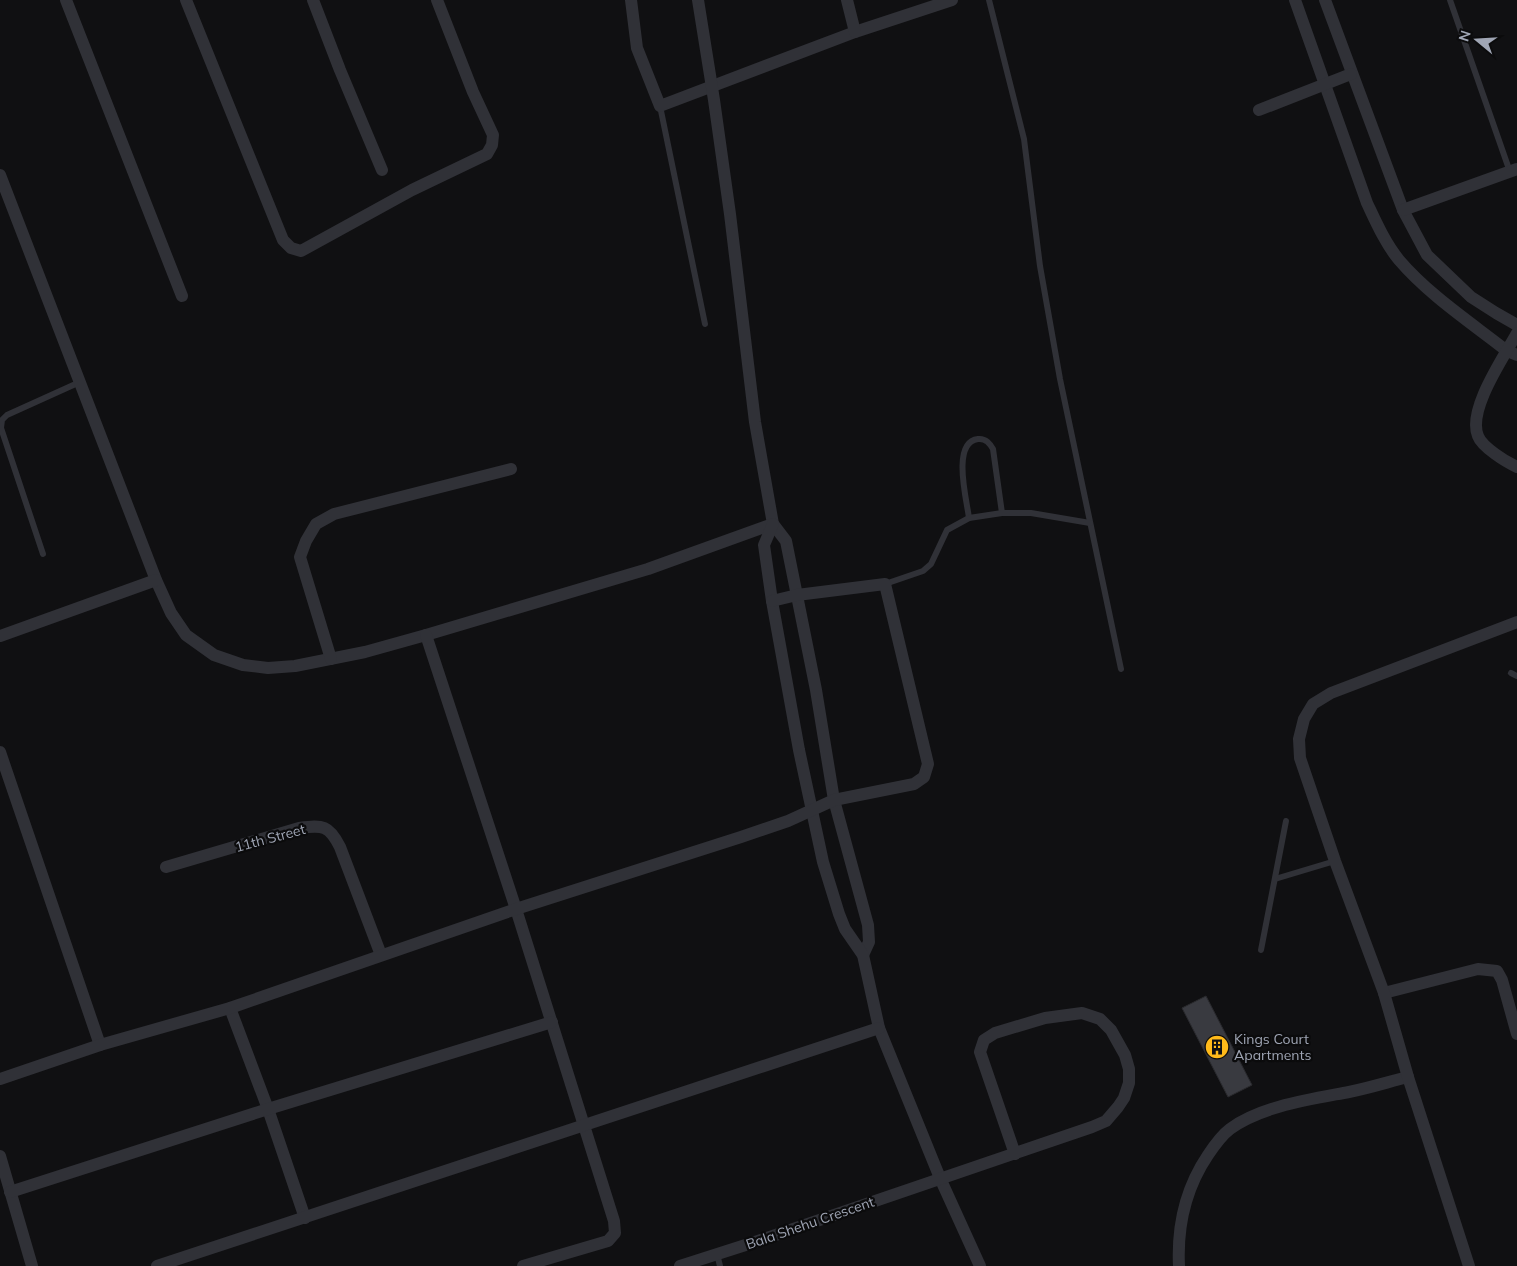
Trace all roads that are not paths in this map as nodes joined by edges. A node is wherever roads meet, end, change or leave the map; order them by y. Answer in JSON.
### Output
{"nodes":[{"id":1,"x":66,"y":0,"type":"edge"},
{"id":2,"x":186,"y":0,"type":"edge"},
{"id":3,"x":312,"y":0,"type":"edge"},
{"id":4,"x":437,"y":0,"type":"edge"},
{"id":5,"x":631,"y":0,"type":"edge"},
{"id":6,"x":698,"y":0,"type":"edge"},
{"id":7,"x":847,"y":0,"type":"edge"},
{"id":8,"x":952,"y":0,"type":"edge"},
{"id":9,"x":988,"y":0,"type":"edge"},
{"id":10,"x":1295,"y":0,"type":"edge"},
{"id":11,"x":1325,"y":0,"type":"edge"},
{"id":12,"x":1450,"y":0,"type":"edge"},
{"id":13,"x":855,"y":32,"type":"junction"},
{"id":14,"x":1351,"y":74,"type":"junction"},
{"id":15,"x":1325,"y":84,"type":"junction"},
{"id":16,"x":711,"y":87,"type":"junction"},
{"id":17,"x":660,"y":106,"type":"junction"},
{"id":18,"x":1259,"y":110,"type":"dead end"},
{"id":19,"x":382,"y":170,"type":"dead end"},
{"id":20,"x":1513,"y":171,"type":"edge"},
{"id":21,"x":0,"y":175,"type":"edge"},
{"id":22,"x":1403,"y":210,"type":"junction"},
{"id":23,"x":182,"y":296,"type":"dead end"},
{"id":24,"x":705,"y":324,"type":"dead end"},
{"id":25,"x":1517,"y":324,"type":"edge"},
{"id":26,"x":1517,"y":333,"type":"edge"},
{"id":27,"x":1512,"y":353,"type":"edge"},
{"id":28,"x":80,"y":382,"type":"junction"},
{"id":29,"x":1517,"y":467,"type":"edge"},
{"id":30,"x":511,"y":469,"type":"dead end"},
{"id":31,"x":1002,"y":513,"type":"junction"},
{"id":32,"x":969,"y":518,"type":"junction"},
{"id":33,"x":1090,"y":523,"type":"junction"},
{"id":34,"x":773,"y":524,"type":"junction"},
{"id":35,"x":43,"y":554,"type":"dead end"},
{"id":36,"x":156,"y":580,"type":"junction"},
{"id":37,"x":885,"y":584,"type":"junction"},
{"id":38,"x":797,"y":595,"type":"junction"},
{"id":39,"x":772,"y":601,"type":"junction"},
{"id":40,"x":1517,"y":622,"type":"edge"},
{"id":41,"x":426,"y":635,"type":"junction"},
{"id":42,"x":0,"y":636,"type":"edge"},
{"id":43,"x":331,"y":659,"type":"junction"},
{"id":44,"x":1120,"y":669,"type":"dead end"},
{"id":45,"x":0,"y":752,"type":"edge"},
{"id":46,"x":834,"y":800,"type":"junction"},
{"id":47,"x":811,"y":810,"type":"junction"},
{"id":48,"x":1286,"y":822,"type":"dead end"},
{"id":49,"x":1335,"y":861,"type":"junction"},
{"id":50,"x":166,"y":867,"type":"dead end"},
{"id":51,"x":1275,"y":879,"type":"junction"},
{"id":52,"x":516,"y":908,"type":"junction"},
{"id":53,"x":1261,"y":950,"type":"dead end"},
{"id":54,"x":381,"y":955,"type":"junction"},
{"id":55,"x":863,"y":955,"type":"junction"},
{"id":56,"x":1384,"y":993,"type":"junction"},
{"id":57,"x":230,"y":1008,"type":"junction"},
{"id":58,"x":552,"y":1022,"type":"junction"},
{"id":59,"x":879,"y":1028,"type":"junction"},
{"id":60,"x":1517,"y":1034,"type":"edge"},
{"id":61,"x":100,"y":1045,"type":"junction"},
{"id":62,"x":1408,"y":1077,"type":"junction"},
{"id":63,"x":0,"y":1078,"type":"edge"},
{"id":64,"x":268,"y":1108,"type":"junction"},
{"id":65,"x":584,"y":1125,"type":"junction"},
{"id":66,"x":1015,"y":1154,"type":"junction"},
{"id":67,"x":0,"y":1156,"type":"edge"},
{"id":68,"x":940,"y":1178,"type":"junction"},
{"id":69,"x":10,"y":1192,"type":"junction"},
{"id":70,"x":305,"y":1218,"type":"junction"},
{"id":71,"x":718,"y":1260,"type":"edge"},
{"id":72,"x":32,"y":1266,"type":"edge"},
{"id":73,"x":157,"y":1266,"type":"edge"},
{"id":74,"x":523,"y":1266,"type":"edge"},
{"id":75,"x":680,"y":1266,"type":"edge"},
{"id":76,"x":980,"y":1266,"type":"edge"},
{"id":77,"x":1178,"y":1266,"type":"edge"},
{"id":78,"x":1469,"y":1266,"type":"edge"}],
"edges":[{"from":1,"to":23,"type":"street"},
{"from":2,"to":4,"type":"street"},
{"from":3,"to":19,"type":"street"},
{"from":5,"to":17,"type":"street"},
{"from":6,"to":16,"type":"street"},
{"from":7,"to":13,"type":"street"},
{"from":8,"to":13,"type":"street"},
{"from":9,"to":33,"type":"lane"},
{"from":10,"to":15,"type":"street"},
{"from":11,"to":14,"type":"street"},
{"from":12,"to":20,"type":"lane"},
{"from":13,"to":16,"type":"street"},
{"from":14,"to":15,"type":"street"},
{"from":14,"to":22,"type":"street"},
{"from":15,"to":18,"type":"street"},
{"from":15,"to":27,"type":"street"},
{"from":16,"to":17,"type":"street"},
{"from":16,"to":34,"type":"street"},
{"from":17,"to":24,"type":"lane"},
{"from":20,"to":22,"type":"street"},
{"from":21,"to":28,"type":"street"},
{"from":22,"to":25,"type":"street"},
{"from":26,"to":27,"type":"street"},
{"from":27,"to":29,"type":"street"},
{"from":28,"to":35,"type":"lane"},
{"from":28,"to":36,"type":"street"},
{"from":30,"to":43,"type":"street"},
{"from":31,"to":32,"type":"lane"},
{"from":31,"to":32,"type":"lane"},
{"from":31,"to":33,"type":"lane"},
{"from":32,"to":37,"type":"lane"},
{"from":33,"to":44,"type":"lane"},
{"from":34,"to":38,"type":"street"},
{"from":34,"to":39,"type":"street"},
{"from":34,"to":41,"type":"street"},
{"from":36,"to":42,"type":"street"},
{"from":36,"to":43,"type":"street"},
{"from":37,"to":38,"type":"street"},
{"from":37,"to":46,"type":"street"},
{"from":38,"to":39,"type":"street"},
{"from":38,"to":46,"type":"street"},
{"from":39,"to":47,"type":"street"},
{"from":40,"to":49,"type":"street"},
{"from":41,"to":43,"type":"street"},
{"from":41,"to":52,"type":"street"},
{"from":45,"to":61,"type":"street"},
{"from":46,"to":47,"type":"street"},
{"from":46,"to":55,"type":"street"},
{"from":47,"to":52,"type":"street"},
{"from":47,"to":55,"type":"street"},
{"from":48,"to":51,"type":"lane"},
{"from":49,"to":51,"type":"lane"},
{"from":49,"to":56,"type":"street"},
{"from":50,"to":54,"type":"street","name":"11th Street"},
{"from":51,"to":53,"type":"lane"},
{"from":52,"to":54,"type":"street"},
{"from":52,"to":58,"type":"street"},
{"from":54,"to":57,"type":"street"},
{"from":55,"to":59,"type":"street"},
{"from":56,"to":60,"type":"street"},
{"from":56,"to":62,"type":"street"},
{"from":57,"to":61,"type":"street"},
{"from":57,"to":64,"type":"street"},
{"from":58,"to":64,"type":"street"},
{"from":58,"to":65,"type":"street"},
{"from":59,"to":65,"type":"street"},
{"from":59,"to":68,"type":"street"},
{"from":61,"to":63,"type":"street"},
{"from":62,"to":77,"type":"street"},
{"from":62,"to":78,"type":"street"},
{"from":64,"to":69,"type":"street"},
{"from":64,"to":70,"type":"street"},
{"from":65,"to":70,"type":"street"},
{"from":65,"to":74,"type":"street"},
{"from":66,"to":66,"type":"street"},
{"from":66,"to":68,"type":"street","name":"Bala Shehu Crescent"},
{"from":67,"to":69,"type":"street"},
{"from":68,"to":71,"type":"street","name":"Bala Shehu Crescent"},
{"from":68,"to":76,"type":"street"},
{"from":69,"to":72,"type":"street"},
{"from":70,"to":73,"type":"street"},
{"from":71,"to":75,"type":"street","name":"Bala Shehu Crescent"}]}
